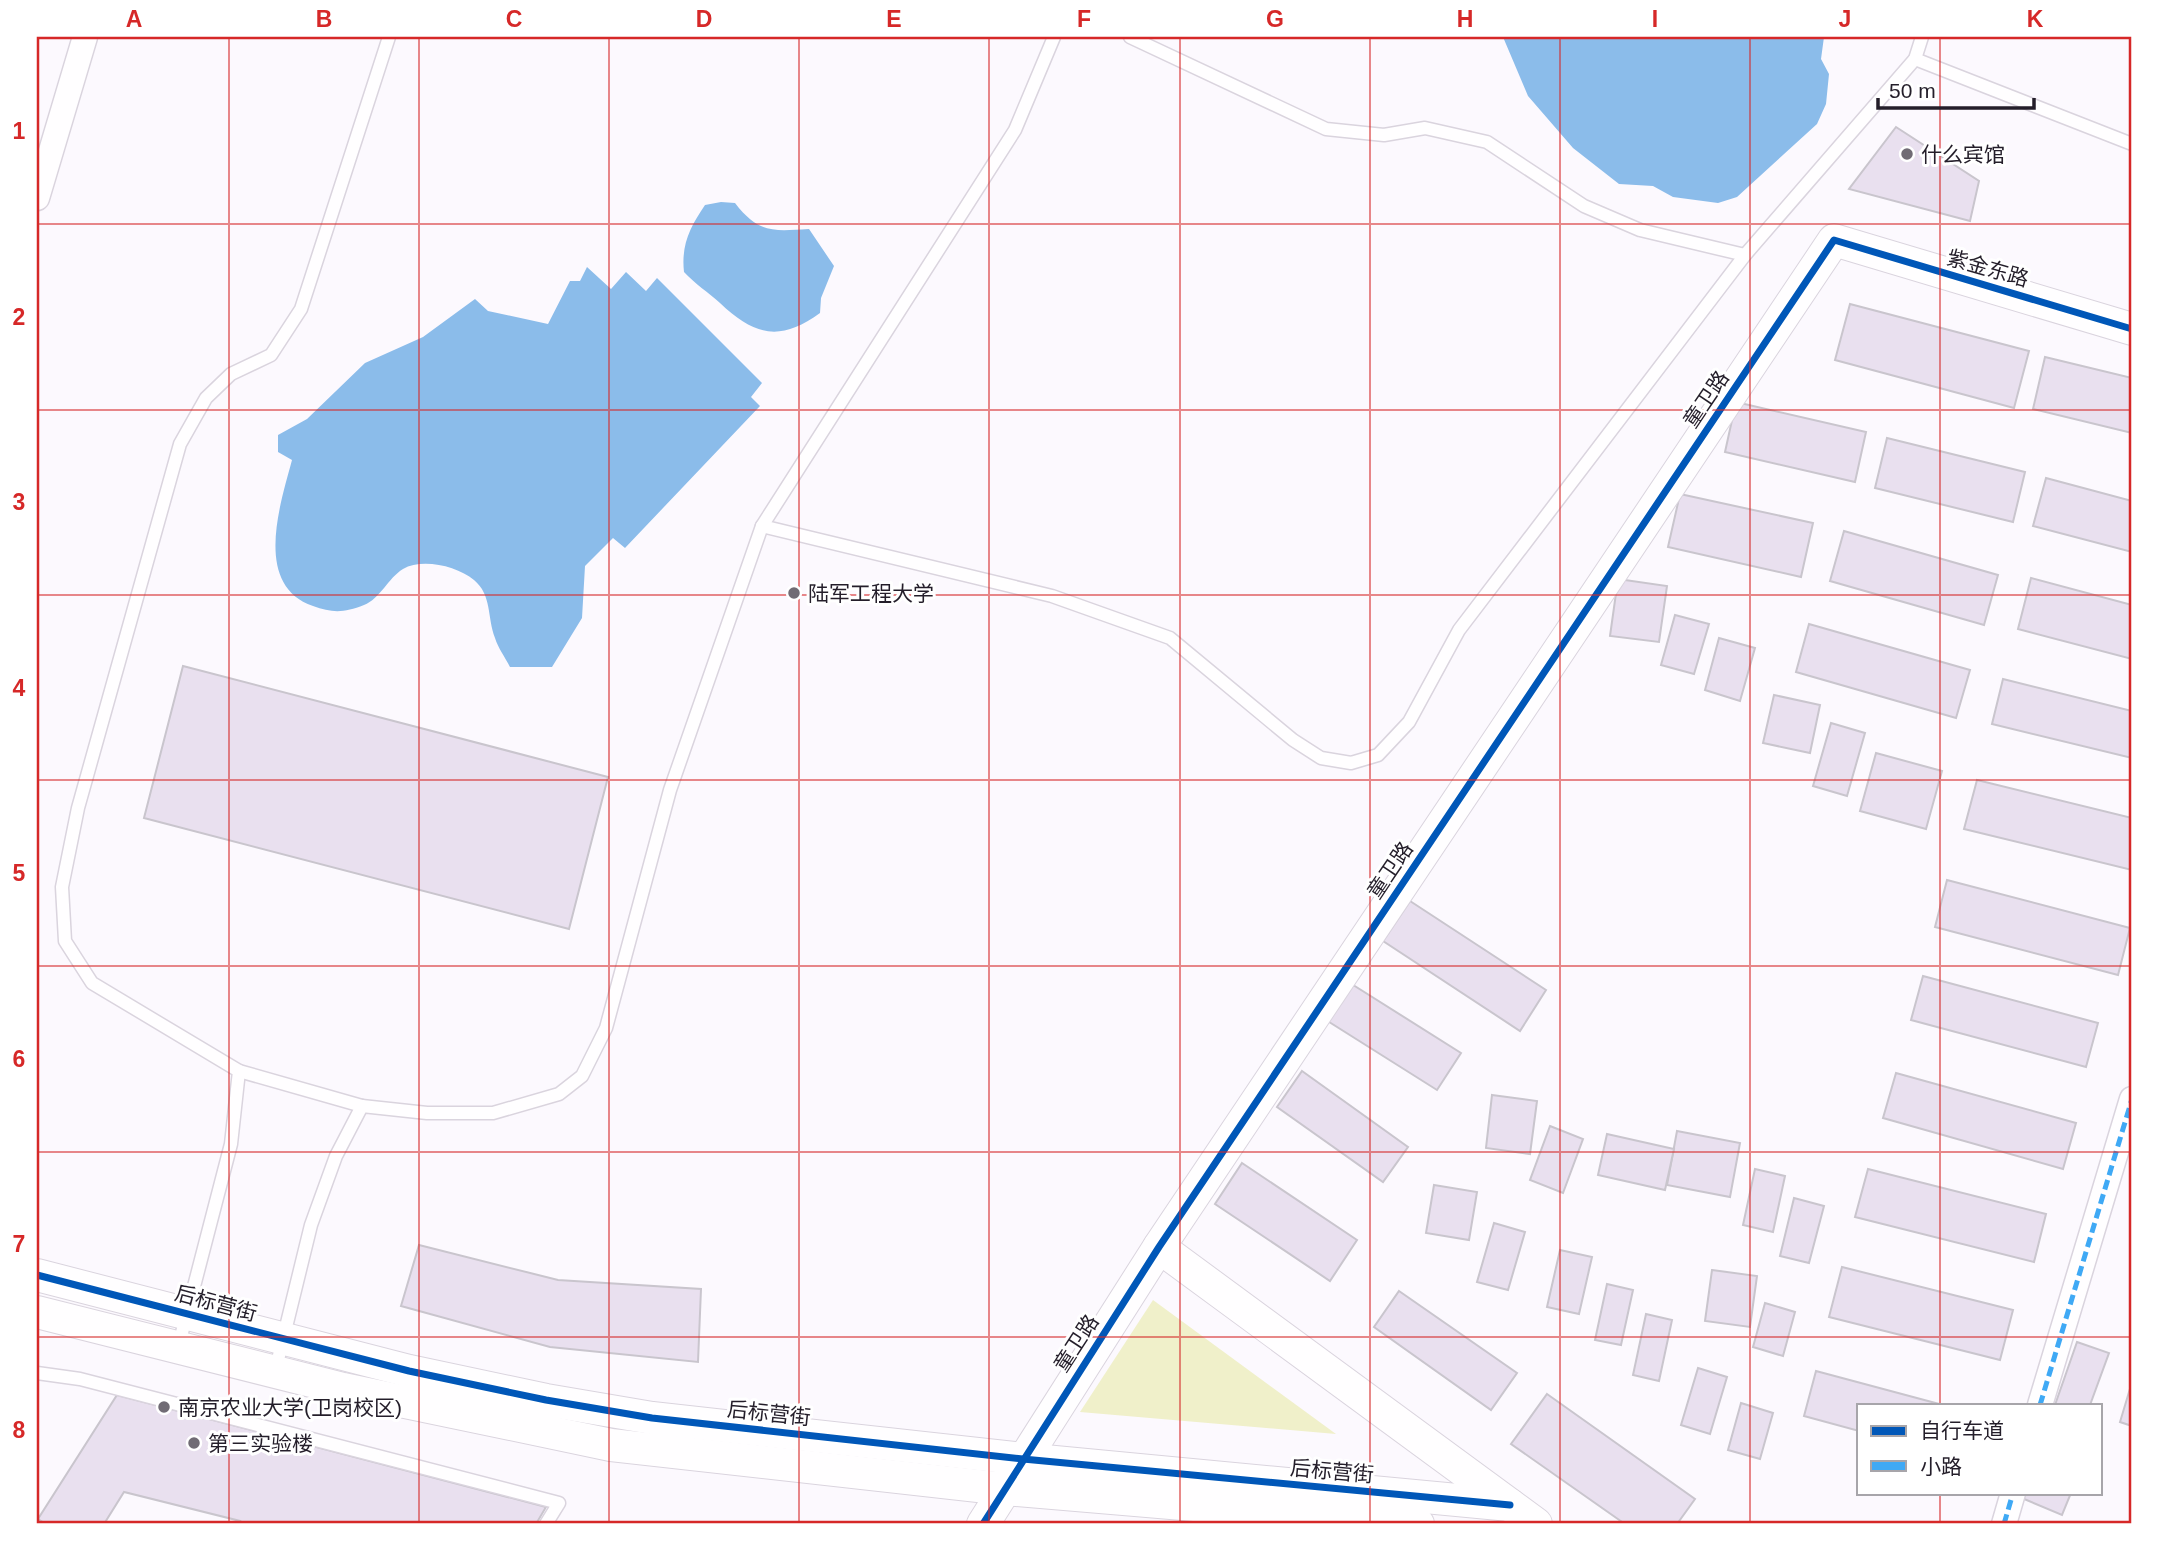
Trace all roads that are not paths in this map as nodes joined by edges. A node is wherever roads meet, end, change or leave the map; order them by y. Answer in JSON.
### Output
{"nodes":[{"id":1,"x":85,"y":37,"type":"edge"},
{"id":2,"x":388,"y":37,"type":"edge"},
{"id":3,"x":1054,"y":37,"type":"edge"},
{"id":4,"x":1130,"y":37,"type":"edge"},
{"id":5,"x":1923,"y":37,"type":"edge"},
{"id":6,"x":1915,"y":60,"type":"junction"},
{"id":7,"x":2132,"y":144,"type":"edge"},
{"id":8,"x":37,"y":198,"type":"edge"},
{"id":9,"x":1833,"y":240,"type":"joint"},
{"id":10,"x":1745,"y":255,"type":"junction"},
{"id":11,"x":2132,"y":329,"type":"edge"},
{"id":12,"x":762,"y":526,"type":"junction"},
{"id":13,"x":239,"y":1071,"type":"junction"},
{"id":14,"x":2132,"y":1099,"type":"edge"},
{"id":15,"x":362,"y":1106,"type":"junction"},
{"id":16,"x":1159,"y":1247,"type":"junction"},
{"id":17,"x":37,"y":1275,"type":"edge"},
{"id":18,"x":37,"y":1312,"type":"edge"},
{"id":19,"x":186,"y":1313,"type":"junction"},
{"id":20,"x":283,"y":1339,"type":"junction"},
{"id":21,"x":178,"y":1348,"type":"junction"},
{"id":22,"x":275,"y":1372,"type":"junction"},
{"id":23,"x":37,"y":1373,"type":"edge"},
{"id":24,"x":2040,"y":1404,"type":"edge"},
{"id":25,"x":1023,"y":1459,"type":"junction"},
{"id":26,"x":1005,"y":1489,"type":"junction"},
{"id":27,"x":2013,"y":1494,"type":"edge"},
{"id":28,"x":1510,"y":1505,"type":"junction"},
{"id":29,"x":546,"y":1524,"type":"edge"},
{"id":30,"x":983,"y":1524,"type":"edge"},
{"id":31,"x":1418,"y":1524,"type":"edge"},
{"id":32,"x":1536,"y":1524,"type":"edge"},
{"id":33,"x":2004,"y":1524,"type":"edge"}],
"edges":[{"from":1,"to":8,"type":"street"},
{"from":2,"to":13,"type":"lane"},
{"from":3,"to":12,"type":"lane"},
{"from":4,"to":10,"type":"lane"},
{"from":5,"to":6,"type":"lane"},
{"from":6,"to":7,"type":"lane"},
{"from":6,"to":10,"type":"lane"},
{"from":9,"to":11,"type":"street","name":"紫金东路"},
{"from":9,"to":16,"type":"street","name":"童卫路"},
{"from":10,"to":12,"type":"lane"},
{"from":12,"to":15,"type":"lane"},
{"from":13,"to":15,"type":"lane"},
{"from":13,"to":19,"type":"lane"},
{"from":14,"to":24,"type":"street"},
{"from":15,"to":20,"type":"lane"},
{"from":16,"to":25,"type":"street","name":"童卫路"},
{"from":16,"to":28,"type":"street"},
{"from":17,"to":19,"type":"street","name":"后标营街"},
{"from":18,"to":21,"type":"street"},
{"from":19,"to":20,"type":"street","name":"后标营街"},
{"from":19,"to":21,"type":"lane"},
{"from":20,"to":22,"type":"lane"},
{"from":20,"to":25,"type":"street","name":"后标营街"},
{"from":21,"to":22,"type":"street"},
{"from":22,"to":26,"type":"street"},
{"from":23,"to":29,"type":"lane"},
{"from":25,"to":26,"type":"street","name":"童卫路"},
{"from":25,"to":28,"type":"street","name":"后标营街"},
{"from":26,"to":30,"type":"street","name":"童卫路"},
{"from":26,"to":31,"type":"street"},
{"from":27,"to":33,"type":"street"},
{"from":28,"to":32,"type":"street"}]}
